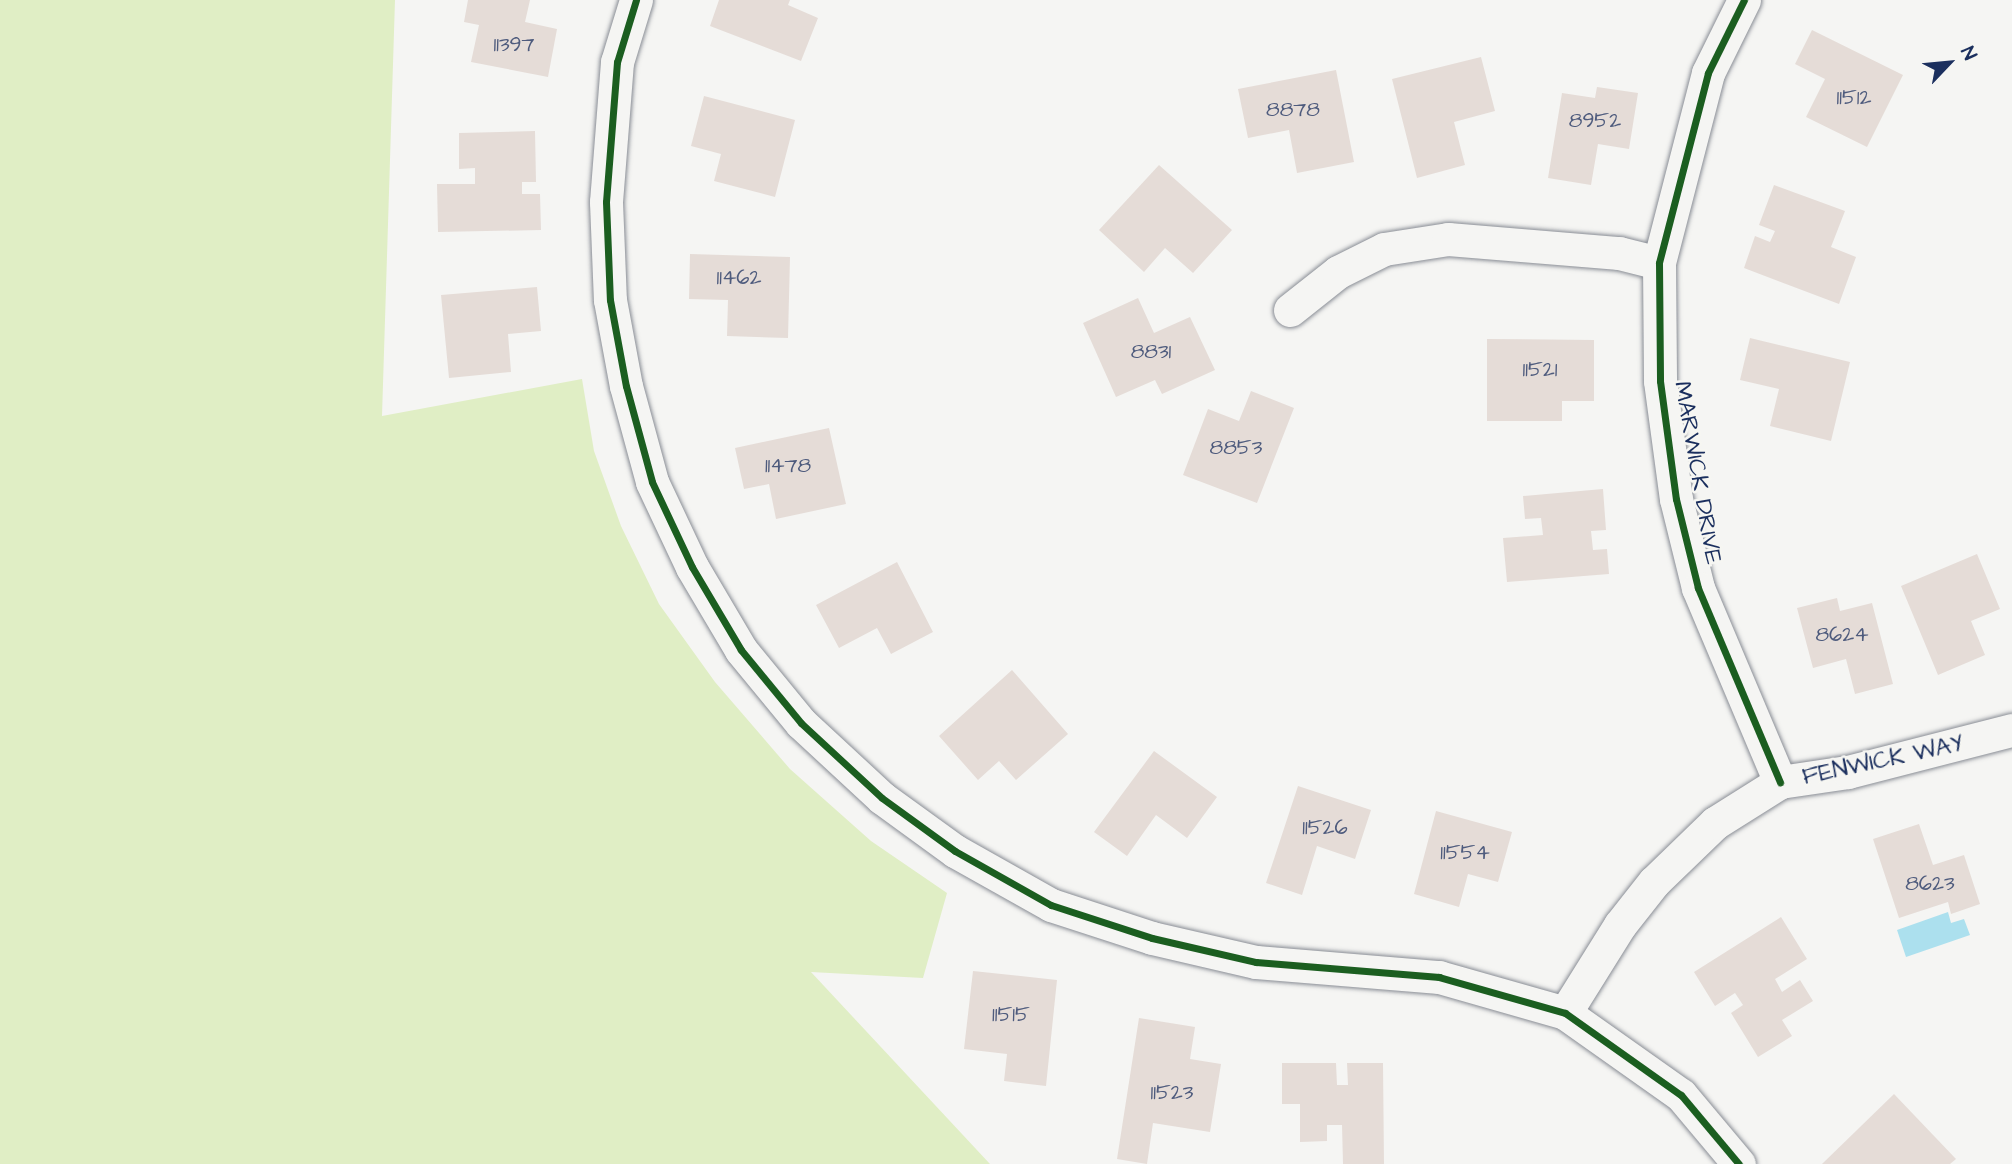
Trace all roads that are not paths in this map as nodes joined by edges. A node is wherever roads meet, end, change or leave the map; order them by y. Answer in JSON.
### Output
{"nodes":[{"id":1,"x":636,"y":0,"type":"edge"},
{"id":2,"x":1744,"y":0,"type":"edge"},
{"id":3,"x":1659,"y":263,"type":"junction"},
{"id":4,"x":1290,"y":310,"type":"dead end"},
{"id":5,"x":2012,"y":730,"type":"edge"},
{"id":6,"x":1780,"y":782,"type":"junction"},
{"id":7,"x":1565,"y":1013,"type":"junction"},
{"id":8,"x":1739,"y":1164,"type":"edge"}],
"edges":[{"from":1,"to":7,"type":"street"},
{"from":2,"to":3,"type":"street","name":"MARWICK DRIVE"},
{"from":3,"to":4,"type":"street"},
{"from":3,"to":6,"type":"street","name":"MARWICK DRIVE"},
{"from":5,"to":6,"type":"street","name":"FENWICK WAY"},
{"from":6,"to":7,"type":"street","name":"FENWICK WAY"},
{"from":7,"to":8,"type":"street"}]}
